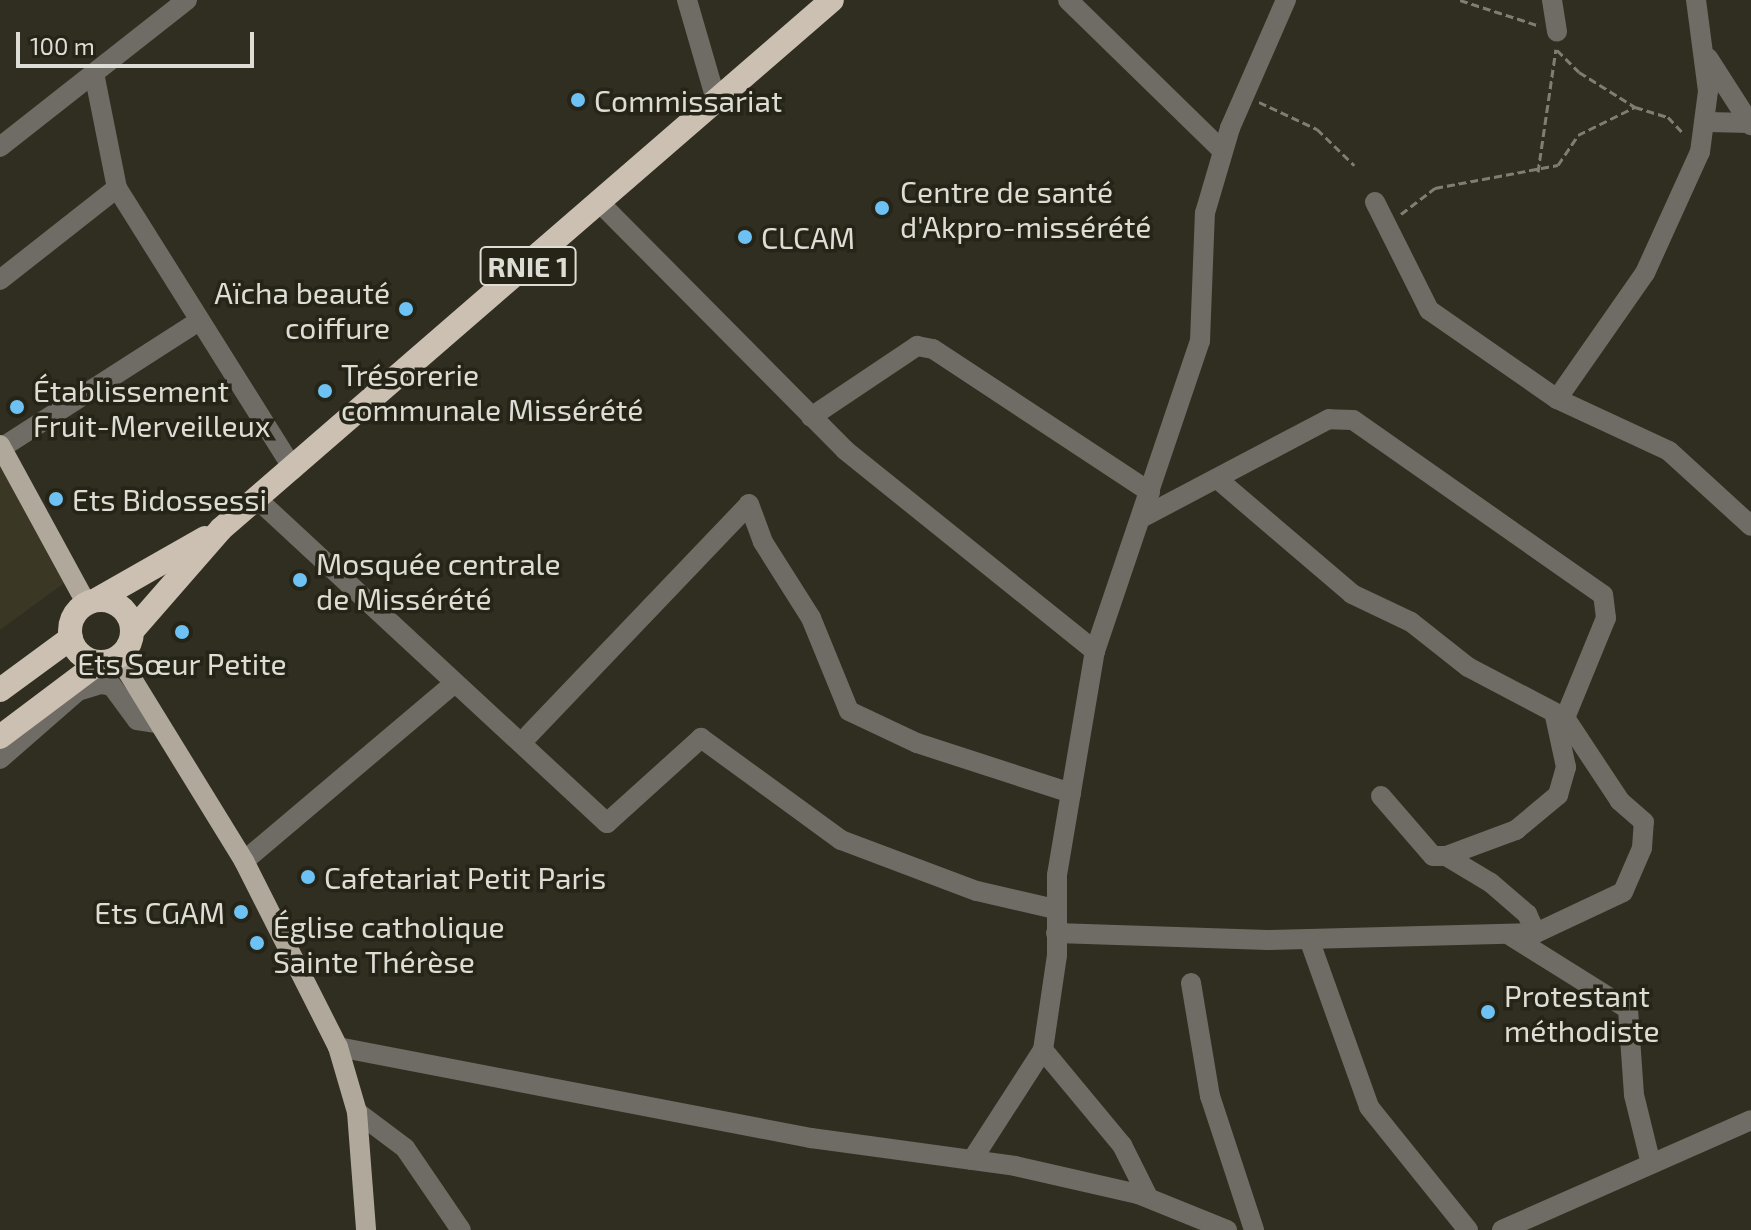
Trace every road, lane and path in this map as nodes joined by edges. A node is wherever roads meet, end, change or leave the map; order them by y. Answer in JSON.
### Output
{"nodes":[{"id":1,"x":187,"y":0,"type":"edge"},
{"id":2,"x":687,"y":0,"type":"edge"},
{"id":3,"x":832,"y":0,"type":"edge"},
{"id":4,"x":1068,"y":0,"type":"edge"},
{"id":5,"x":1286,"y":0,"type":"edge"},
{"id":6,"x":1460,"y":0,"type":"edge"},
{"id":7,"x":1552,"y":0,"type":"edge"},
{"id":8,"x":1696,"y":0,"type":"edge"},
{"id":9,"x":1557,"y":41,"type":"junction"},
{"id":10,"x":1706,"y":54,"type":"junction"},
{"id":11,"x":94,"y":73,"type":"junction"},
{"id":12,"x":1244,"y":96,"type":"junction"},
{"id":13,"x":717,"y":103,"type":"junction"},
{"id":14,"x":1635,"y":107,"type":"junction"},
{"id":15,"x":1708,"y":122,"type":"junction"},
{"id":16,"x":1750,"y":124,"type":"edge"},
{"id":17,"x":0,"y":147,"type":"edge"},
{"id":18,"x":1223,"y":151,"type":"junction"},
{"id":19,"x":1700,"y":152,"type":"junction"},
{"id":20,"x":1354,"y":165,"type":"dead end"},
{"id":21,"x":1538,"y":172,"type":"junction"},
{"id":22,"x":117,"y":188,"type":"junction"},
{"id":23,"x":1375,"y":202,"type":"dead end"},
{"id":24,"x":600,"y":203,"type":"junction"},
{"id":25,"x":1389,"y":229,"type":"junction"},
{"id":26,"x":0,"y":280,"type":"edge"},
{"id":27,"x":199,"y":321,"type":"junction"},
{"id":28,"x":1557,"y":399,"type":"junction"},
{"id":29,"x":811,"y":417,"type":"junction"},
{"id":30,"x":1,"y":446,"type":"edge"},
{"id":31,"x":293,"y":469,"type":"junction"},
{"id":32,"x":1221,"y":482,"type":"junction"},
{"id":33,"x":1150,"y":492,"type":"junction"},
{"id":34,"x":257,"y":499,"type":"junction"},
{"id":35,"x":1141,"y":518,"type":"junction"},
{"id":36,"x":1751,"y":526,"type":"edge"},
{"id":37,"x":221,"y":529,"type":"junction"},
{"id":38,"x":92,"y":601,"type":"junction"},
{"id":39,"x":132,"y":631,"type":"junction"},
{"id":40,"x":71,"y":638,"type":"junction"},
{"id":41,"x":1095,"y":651,"type":"junction"},
{"id":42,"x":109,"y":659,"type":"junction"},
{"id":43,"x":455,"y":683,"type":"junction"},
{"id":44,"x":2,"y":684,"type":"edge"},
{"id":45,"x":1560,"y":716,"type":"junction"},
{"id":46,"x":157,"y":723,"type":"junction"},
{"id":47,"x":0,"y":737,"type":"edge"},
{"id":48,"x":521,"y":743,"type":"junction"},
{"id":49,"x":0,"y":759,"type":"edge"},
{"id":50,"x":1071,"y":793,"type":"junction"},
{"id":51,"x":1381,"y":796,"type":"dead end"},
{"id":52,"x":1446,"y":856,"type":"junction"},
{"id":53,"x":244,"y":861,"type":"junction"},
{"id":54,"x":1055,"y":909,"type":"junction"},
{"id":55,"x":1056,"y":933,"type":"junction"},
{"id":56,"x":1536,"y":933,"type":"junction"},
{"id":57,"x":1511,"y":936,"type":"junction"},
{"id":58,"x":1309,"y":939,"type":"junction"},
{"id":59,"x":1191,"y":983,"type":"dead end"},
{"id":60,"x":338,"y":1047,"type":"junction"},
{"id":61,"x":1043,"y":1050,"type":"junction"},
{"id":62,"x":357,"y":1112,"type":"junction"},
{"id":63,"x":1751,"y":1120,"type":"edge"},
{"id":64,"x":972,"y":1160,"type":"junction"},
{"id":65,"x":1651,"y":1164,"type":"junction"},
{"id":66,"x":1148,"y":1197,"type":"junction"},
{"id":67,"x":366,"y":1230,"type":"edge"},
{"id":68,"x":461,"y":1230,"type":"edge"},
{"id":69,"x":1227,"y":1230,"type":"edge"},
{"id":70,"x":1254,"y":1230,"type":"edge"},
{"id":71,"x":1468,"y":1230,"type":"edge"},
{"id":72,"x":1502,"y":1230,"type":"edge"}],
"edges":[{"from":1,"to":11,"type":"street"},
{"from":2,"to":13,"type":"street"},
{"from":3,"to":13,"type":"highway","number":"RNIE 1"},
{"from":4,"to":18,"type":"street"},
{"from":5,"to":12,"type":"street"},
{"from":6,"to":9,"type":"path"},
{"from":7,"to":9,"type":"street"},
{"from":8,"to":10,"type":"street"},
{"from":9,"to":14,"type":"path"},
{"from":9,"to":21,"type":"path"},
{"from":10,"to":15,"type":"street"},
{"from":10,"to":16,"type":"street"},
{"from":11,"to":17,"type":"street"},
{"from":11,"to":22,"type":"street"},
{"from":12,"to":18,"type":"street"},
{"from":12,"to":20,"type":"path"},
{"from":13,"to":24,"type":"highway","number":"RNIE 1"},
{"from":14,"to":19,"type":"path"},
{"from":14,"to":21,"type":"path"},
{"from":15,"to":16,"type":"street"},
{"from":15,"to":19,"type":"street"},
{"from":18,"to":33,"type":"street"},
{"from":19,"to":28,"type":"street"},
{"from":21,"to":25,"type":"path"},
{"from":22,"to":26,"type":"street"},
{"from":22,"to":27,"type":"street"},
{"from":23,"to":25,"type":"street"},
{"from":24,"to":29,"type":"street"},
{"from":24,"to":31,"type":"highway","number":"RNIE 1"},
{"from":25,"to":28,"type":"street"},
{"from":27,"to":30,"type":"street"},
{"from":27,"to":31,"type":"street"},
{"from":28,"to":36,"type":"street"},
{"from":29,"to":33,"type":"street"},
{"from":29,"to":41,"type":"street"},
{"from":30,"to":38,"type":"main road"},
{"from":31,"to":34,"type":"highway","number":"RNIE 1"},
{"from":32,"to":35,"type":"street"},
{"from":32,"to":45,"type":"street"},
{"from":32,"to":45,"type":"street"},
{"from":33,"to":35,"type":"street"},
{"from":34,"to":37,"type":"highway","number":"RNIE 1"},
{"from":34,"to":43,"type":"street"},
{"from":35,"to":41,"type":"street"},
{"from":37,"to":38,"type":"highway","number":"RNIE 1"},
{"from":37,"to":39,"type":"highway","number":"RNIE 1"},
{"from":38,"to":39,"type":"highway"},
{"from":38,"to":40,"type":"highway"},
{"from":39,"to":42,"type":"highway","number":"RNIE 1"},
{"from":40,"to":42,"type":"highway"},
{"from":40,"to":44,"type":"highway"},
{"from":41,"to":50,"type":"street"},
{"from":42,"to":46,"type":"main road"},
{"from":42,"to":47,"type":"highway","number":"RNIE 1"},
{"from":43,"to":48,"type":"street"},
{"from":43,"to":53,"type":"street"},
{"from":45,"to":52,"type":"street"},
{"from":45,"to":56,"type":"street"},
{"from":46,"to":49,"type":"street"},
{"from":46,"to":53,"type":"main road"},
{"from":48,"to":50,"type":"street"},
{"from":48,"to":54,"type":"street"},
{"from":50,"to":54,"type":"street"},
{"from":51,"to":52,"type":"street"},
{"from":52,"to":56,"type":"street"},
{"from":53,"to":60,"type":"main road"},
{"from":54,"to":55,"type":"street"},
{"from":55,"to":58,"type":"street"},
{"from":55,"to":61,"type":"street"},
{"from":56,"to":57,"type":"street"},
{"from":57,"to":58,"type":"street"},
{"from":57,"to":65,"type":"street"},
{"from":58,"to":71,"type":"street"},
{"from":59,"to":70,"type":"street"},
{"from":60,"to":62,"type":"main road"},
{"from":60,"to":64,"type":"street"},
{"from":61,"to":64,"type":"street"},
{"from":61,"to":66,"type":"street"},
{"from":62,"to":67,"type":"main road"},
{"from":62,"to":68,"type":"street"},
{"from":63,"to":65,"type":"street"},
{"from":64,"to":66,"type":"street"},
{"from":65,"to":72,"type":"street"},
{"from":66,"to":69,"type":"street"}]}
